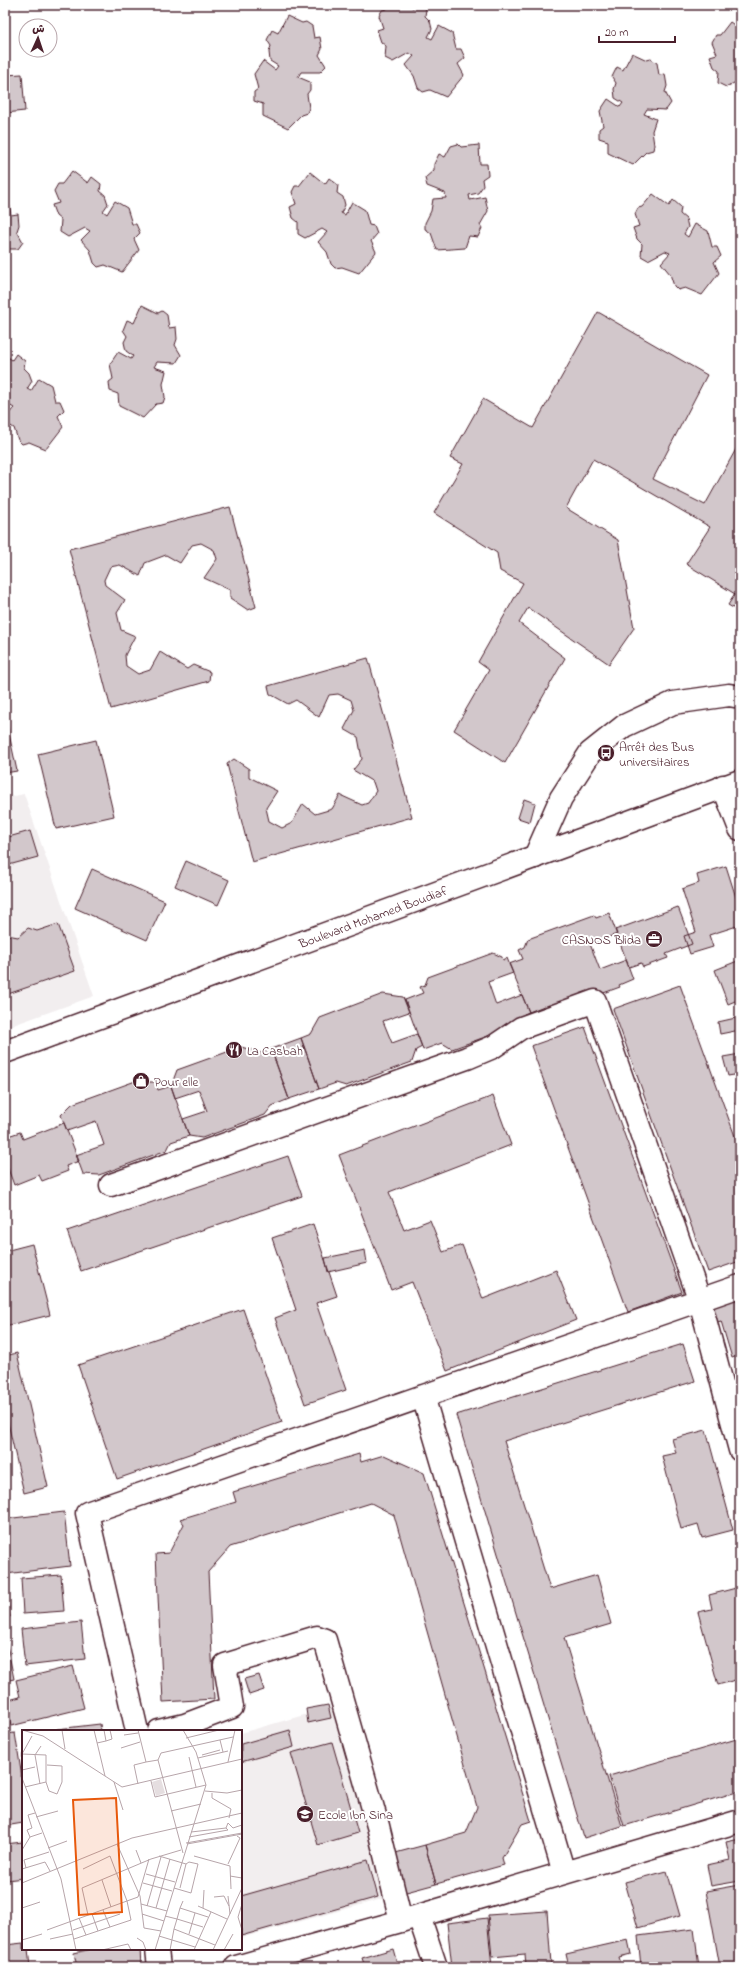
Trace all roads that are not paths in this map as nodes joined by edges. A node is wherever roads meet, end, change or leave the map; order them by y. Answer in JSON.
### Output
{"nodes":[{"id":1,"x":740,"y":697,"type":"edge"},
{"id":2,"x":732,"y":784,"type":"edge"},
{"id":3,"x":740,"y":829,"type":"edge"},
{"id":4,"x":535,"y":857,"type":"junction"},
{"id":5,"x":5,"y":1052,"type":"edge"},
{"id":6,"x":111,"y":1185,"type":"dead end"},
{"id":7,"x":740,"y":1286,"type":"edge"},
{"id":8,"x":700,"y":1301,"type":"junction"},
{"id":9,"x":422,"y":1396,"type":"junction"},
{"id":10,"x":740,"y":1450,"type":"edge"},
{"id":11,"x":137,"y":1730,"type":"edge"},
{"id":12,"x":163,"y":1730,"type":"edge"},
{"id":13,"x":740,"y":1821,"type":"edge"},
{"id":14,"x":564,"y":1873,"type":"junction"},
{"id":15,"x":410,"y":1919,"type":"junction"},
{"id":16,"x":157,"y":1950,"type":"edge"},
{"id":17,"x":159,"y":1967,"type":"edge"},
{"id":18,"x":236,"y":1967,"type":"edge"},
{"id":19,"x":436,"y":1967,"type":"edge"}],
"edges":[{"from":1,"to":4,"type":"street"},
{"from":2,"to":3,"type":"street"},
{"from":2,"to":4,"type":"street","name":"Boulevard Mohamed Boudiaf"},
{"from":4,"to":5,"type":"street","name":"Boulevard Mohamed Boudiaf"},
{"from":6,"to":8,"type":"street"},
{"from":7,"to":8,"type":"street"},
{"from":8,"to":9,"type":"street"},
{"from":8,"to":10,"type":"street"},
{"from":9,"to":11,"type":"street"},
{"from":9,"to":14,"type":"street"},
{"from":12,"to":15,"type":"street"},
{"from":13,"to":14,"type":"street"},
{"from":14,"to":15,"type":"street"},
{"from":15,"to":18,"type":"street"},
{"from":15,"to":19,"type":"street"},
{"from":16,"to":17,"type":"street"}]}
